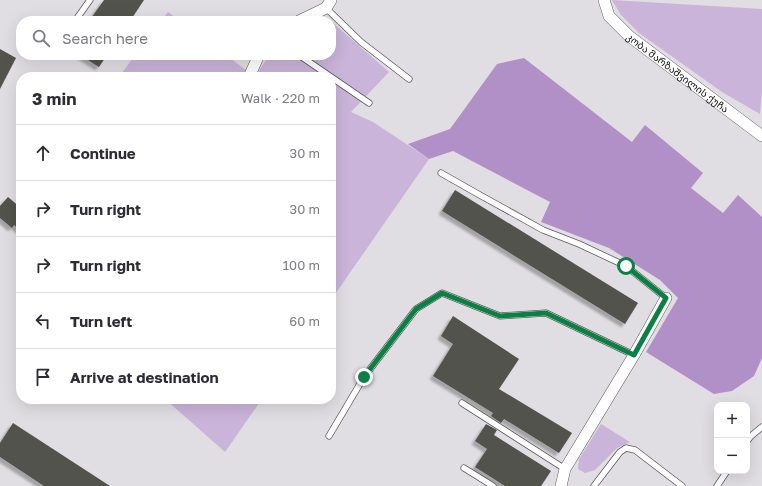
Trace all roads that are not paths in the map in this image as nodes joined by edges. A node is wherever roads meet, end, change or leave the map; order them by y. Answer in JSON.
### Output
{"nodes":[{"id":1,"x":90,"y":0,"type":"edge"},
{"id":2,"x":604,"y":0,"type":"edge"},
{"id":3,"x":329,"y":4,"type":"edge"},
{"id":4,"x":79,"y":16,"type":"edge"},
{"id":5,"x":308,"y":16,"type":"edge"},
{"id":6,"x":257,"y":60,"type":"edge"},
{"id":7,"x":306,"y":60,"type":"edge"},
{"id":8,"x":251,"y":72,"type":"edge"},
{"id":9,"x":324,"y":72,"type":"edge"},
{"id":10,"x":409,"y":79,"type":"dead end"},
{"id":11,"x":336,"y":80,"type":"edge"},
{"id":12,"x":369,"y":103,"type":"dead end"},
{"id":13,"x":762,"y":136,"type":"edge"},
{"id":14,"x":441,"y":173,"type":"dead end"},
{"id":15,"x":666,"y":298,"type":"joint"},
{"id":16,"x":634,"y":355,"type":"junction"},
{"id":17,"x":462,"y":403,"type":"dead end"},
{"id":18,"x":762,"y":427,"type":"edge"},
{"id":19,"x":329,"y":436,"type":"dead end"},
{"id":20,"x":749,"y":438,"type":"edge"},
{"id":21,"x":464,"y":468,"type":"dead end"},
{"id":22,"x":565,"y":469,"type":"junction"},
{"id":23,"x":725,"y":474,"type":"edge"},
{"id":24,"x":493,"y":486,"type":"edge"},
{"id":25,"x":561,"y":486,"type":"edge"},
{"id":26,"x":594,"y":486,"type":"edge"},
{"id":27,"x":682,"y":486,"type":"edge"},
{"id":28,"x":717,"y":486,"type":"edge"}],
"edges":[{"from":1,"to":4,"type":"lane"},
{"from":2,"to":13,"type":"street","name":"კობა მარზაშვილის ქუჩა"},
{"from":3,"to":5,"type":"street"},
{"from":3,"to":10,"type":"lane"},
{"from":6,"to":8,"type":"street"},
{"from":7,"to":9,"type":"lane"},
{"from":11,"to":12,"type":"lane"},
{"from":14,"to":15,"type":"lane"},
{"from":15,"to":16,"type":"street"},
{"from":16,"to":19,"type":"lane"},
{"from":16,"to":22,"type":"street"},
{"from":17,"to":22,"type":"lane"},
{"from":18,"to":20,"type":"lane"},
{"from":21,"to":24,"type":"lane"},
{"from":22,"to":25,"type":"street"},
{"from":23,"to":28,"type":"lane"},
{"from":26,"to":27,"type":"lane"}]}
